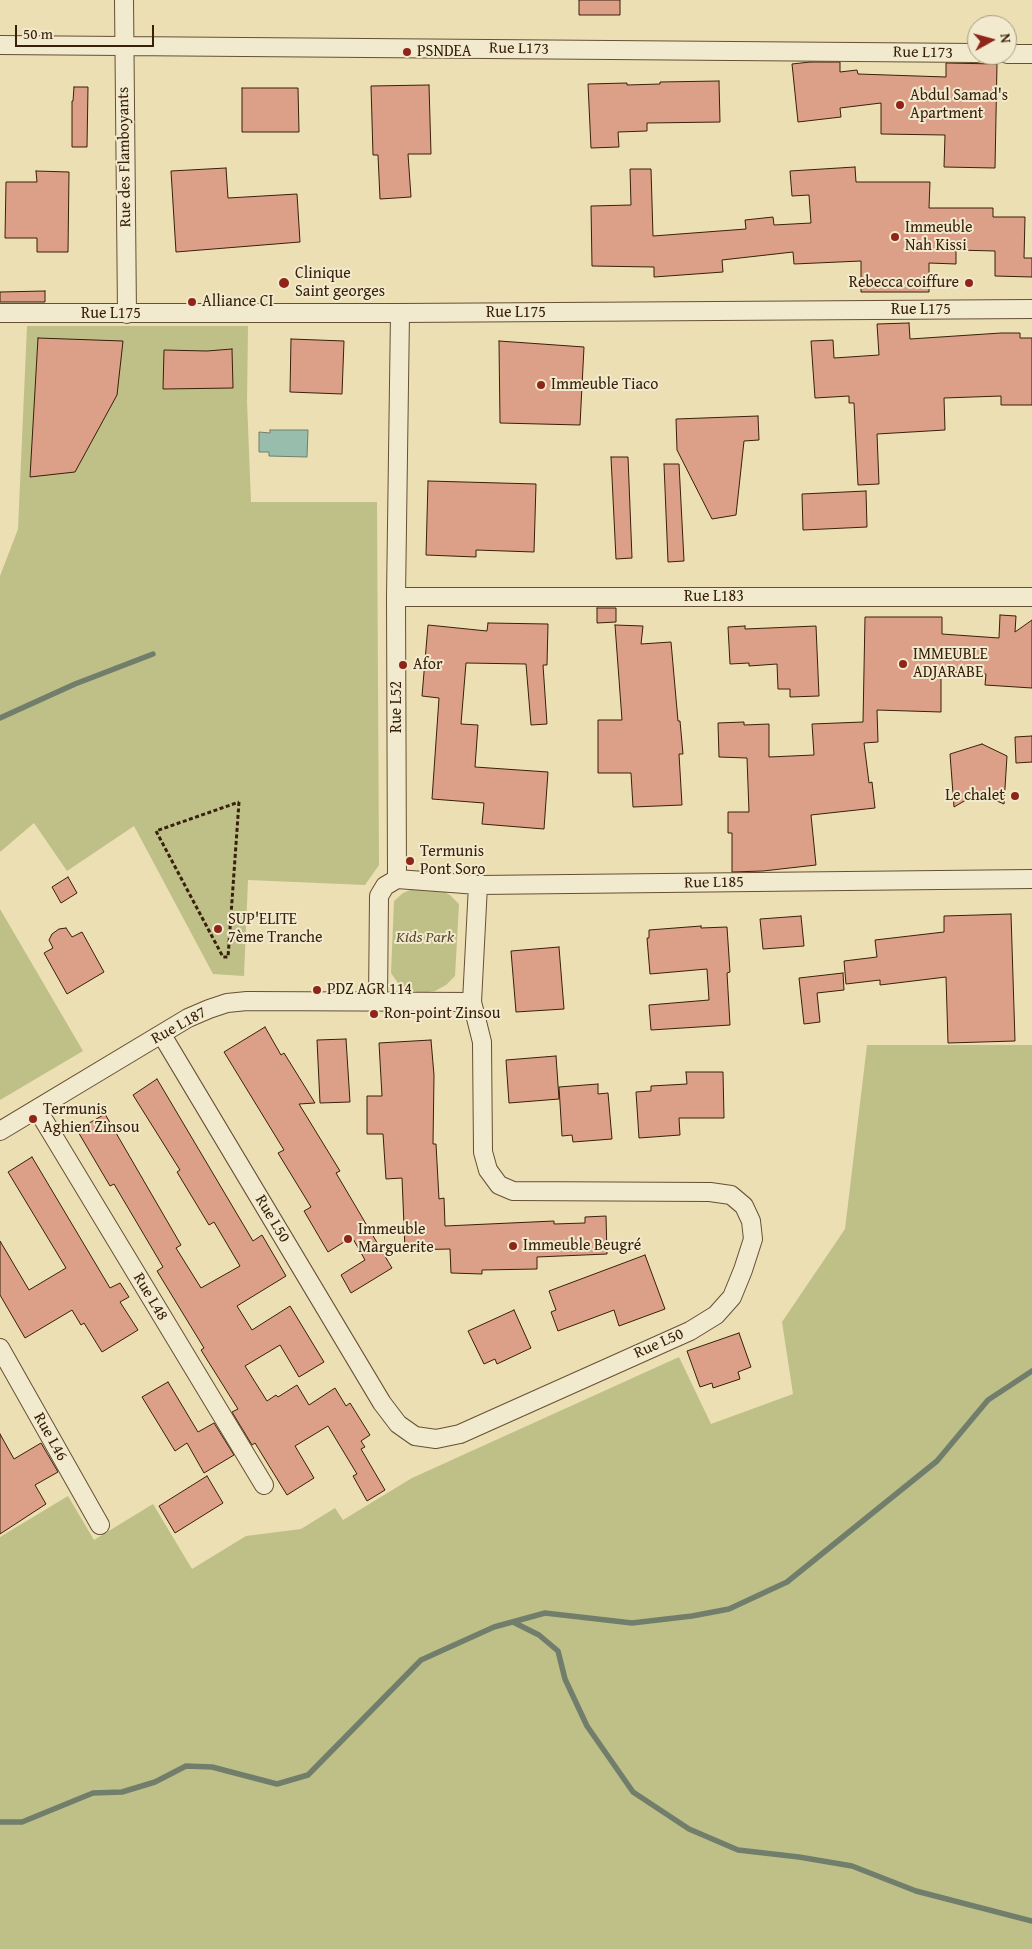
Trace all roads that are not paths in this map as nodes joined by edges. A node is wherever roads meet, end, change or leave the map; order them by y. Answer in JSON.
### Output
{"nodes":[{"id":1,"x":124,"y":0,"type":"edge"},
{"id":2,"x":124,"y":44,"type":"junction"},
{"id":3,"x":0,"y":45,"type":"edge"},
{"id":4,"x":967,"y":53,"type":"edge"},
{"id":5,"x":1017,"y":54,"type":"edge"},
{"id":6,"x":1032,"y":54,"type":"edge"},
{"id":7,"x":1032,"y":309,"type":"edge"},
{"id":8,"x":0,"y":313,"type":"edge"},
{"id":9,"x":400,"y":313,"type":"junction"},
{"id":10,"x":127,"y":314,"type":"junction"},
{"id":11,"x":1032,"y":596,"type":"edge"},
{"id":12,"x":396,"y":597,"type":"junction"},
{"id":13,"x":397,"y":879,"type":"junction"},
{"id":14,"x":1032,"y":879,"type":"edge"},
{"id":15,"x":478,"y":885,"type":"junction"},
{"id":16,"x":378,"y":1002,"type":"junction"},
{"id":17,"x":472,"y":1002,"type":"junction"},
{"id":18,"x":162,"y":1035,"type":"junction"},
{"id":19,"x":37,"y":1109,"type":"junction"},
{"id":20,"x":0,"y":1131,"type":"edge"},
{"id":21,"x":0,"y":1348,"type":"edge"},
{"id":22,"x":264,"y":1485,"type":"dead end"},
{"id":23,"x":100,"y":1525,"type":"dead end"}],
"edges":[{"from":1,"to":2,"type":"street","name":"Rue des Flamboyants"},
{"from":2,"to":3,"type":"street","name":"Rue L173"},
{"from":2,"to":4,"type":"street","name":"Rue L173"},
{"from":2,"to":10,"type":"street","name":"Rue des Flamboyants"},
{"from":5,"to":6,"type":"street"},
{"from":7,"to":9,"type":"street","name":"Rue L175"},
{"from":8,"to":10,"type":"street","name":"Rue L175"},
{"from":9,"to":10,"type":"street","name":"Rue L175"},
{"from":9,"to":12,"type":"street","name":"Rue L52"},
{"from":11,"to":12,"type":"street","name":"Rue L183"},
{"from":12,"to":13,"type":"street","name":"Rue L52"},
{"from":13,"to":15,"type":"street","name":"Rue L185"},
{"from":13,"to":16,"type":"street"},
{"from":14,"to":15,"type":"street","name":"Rue L185"},
{"from":15,"to":17,"type":"street","name":"Rue L50"},
{"from":16,"to":17,"type":"street","name":"Rue L187"},
{"from":16,"to":18,"type":"street","name":"Rue L187"},
{"from":17,"to":18,"type":"street","name":"Rue L50"},
{"from":18,"to":19,"type":"street","name":"Rue L187"},
{"from":19,"to":20,"type":"street","name":"Rue L187"},
{"from":19,"to":22,"type":"street","name":"Rue L48"},
{"from":21,"to":23,"type":"street","name":"Rue L46"}]}
